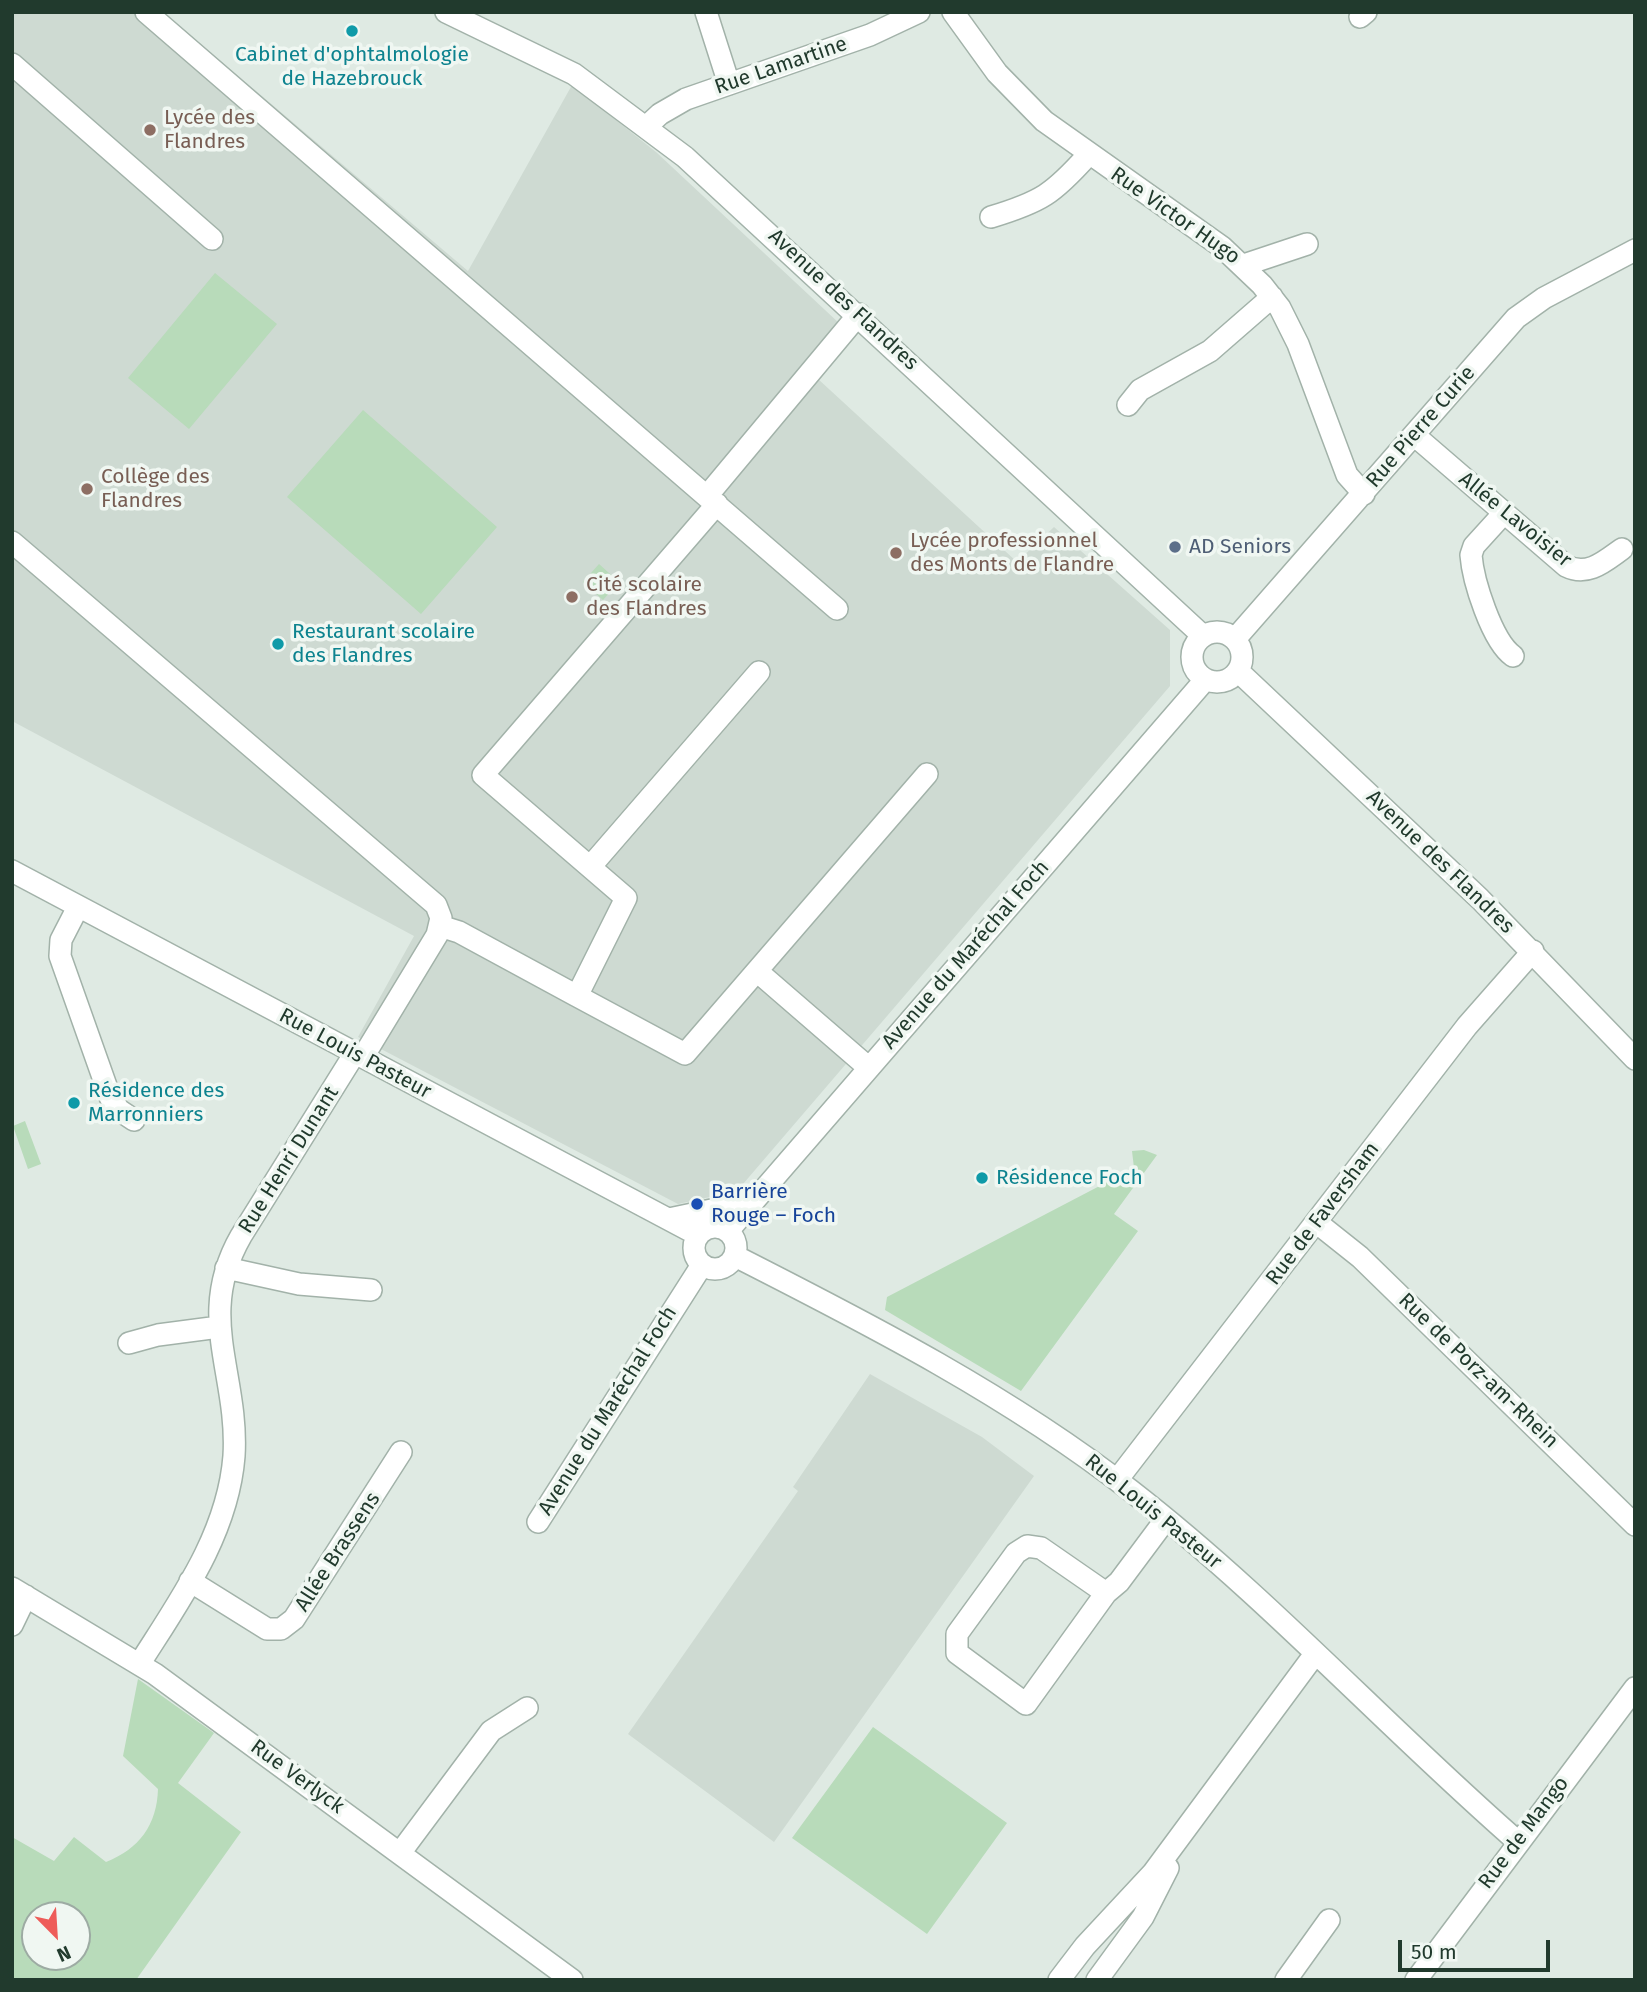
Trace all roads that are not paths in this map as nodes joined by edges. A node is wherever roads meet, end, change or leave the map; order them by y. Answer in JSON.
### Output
{"nodes":[{"id":1,"x":146,"y":12,"type":"edge"},
{"id":2,"x":446,"y":12,"type":"edge"},
{"id":3,"x":706,"y":12,"type":"edge"},
{"id":4,"x":953,"y":12,"type":"edge"},
{"id":5,"x":912,"y":14,"type":"edge"},
{"id":6,"x":12,"y":64,"type":"edge"},
{"id":7,"x":729,"y":84,"type":"junction"},
{"id":8,"x":647,"y":126,"type":"junction"},
{"id":9,"x":1088,"y":155,"type":"junction"},
{"id":10,"x":991,"y":217,"type":"dead end"},
{"id":11,"x":212,"y":239,"type":"dead end"},
{"id":12,"x":1307,"y":244,"type":"dead end"},
{"id":13,"x":1635,"y":250,"type":"edge"},
{"id":14,"x":1244,"y":265,"type":"junction"},
{"id":15,"x":1272,"y":297,"type":"junction"},
{"id":16,"x":859,"y":314,"type":"junction"},
{"id":17,"x":1128,"y":405,"type":"dead end"},
{"id":18,"x":1414,"y":435,"type":"junction"},
{"id":19,"x":1364,"y":494,"type":"junction"},
{"id":20,"x":713,"y":500,"type":"junction"},
{"id":21,"x":1504,"y":513,"type":"junction"},
{"id":22,"x":12,"y":542,"type":"edge"},
{"id":23,"x":1622,"y":549,"type":"dead end"},
{"id":24,"x":837,"y":609,"type":"dead end"},
{"id":25,"x":1203,"y":636,"type":"junction"},
{"id":26,"x":1234,"y":639,"type":"junction"},
{"id":27,"x":1513,"y":656,"type":"dead end"},
{"id":28,"x":1238,"y":671,"type":"junction"},
{"id":29,"x":759,"y":672,"type":"dead end"},
{"id":30,"x":1205,"y":680,"type":"junction"},
{"id":31,"x":927,"y":774,"type":"dead end"},
{"id":32,"x":590,"y":867,"type":"junction"},
{"id":33,"x":12,"y":872,"type":"edge"},
{"id":34,"x":78,"y":906,"type":"junction"},
{"id":35,"x":440,"y":926,"type":"junction"},
{"id":36,"x":1532,"y":951,"type":"junction"},
{"id":37,"x":758,"y":972,"type":"junction"},
{"id":38,"x":577,"y":996,"type":"junction"},
{"id":39,"x":359,"y":1055,"type":"junction"},
{"id":40,"x":1635,"y":1059,"type":"edge"},
{"id":41,"x":869,"y":1068,"type":"junction"},
{"id":42,"x":134,"y":1120,"type":"dead end"},
{"id":43,"x":754,"y":1201,"type":"junction"},
{"id":44,"x":669,"y":1219,"type":"junction"},
{"id":45,"x":1316,"y":1222,"type":"junction"},
{"id":46,"x":727,"y":1231,"type":"junction"},
{"id":47,"x":698,"y":1236,"type":"junction"},
{"id":48,"x":735,"y":1256,"type":"junction"},
{"id":49,"x":702,"y":1265,"type":"junction"},
{"id":50,"x":226,"y":1268,"type":"junction"},
{"id":51,"x":371,"y":1290,"type":"dead end"},
{"id":52,"x":219,"y":1327,"type":"junction"},
{"id":53,"x":129,"y":1343,"type":"dead end"},
{"id":54,"x":401,"y":1452,"type":"dead end"},
{"id":55,"x":1117,"y":1480,"type":"junction"},
{"id":56,"x":1166,"y":1519,"type":"junction"},
{"id":57,"x":538,"y":1522,"type":"dead end"},
{"id":58,"x":1635,"y":1525,"type":"edge"},
{"id":59,"x":190,"y":1581,"type":"junction"},
{"id":60,"x":19,"y":1592,"type":"edge"},
{"id":61,"x":1106,"y":1593,"type":"junction"},
{"id":62,"x":12,"y":1625,"type":"edge"},
{"id":63,"x":1315,"y":1654,"type":"junction"},
{"id":64,"x":140,"y":1663,"type":"junction"},
{"id":65,"x":1635,"y":1688,"type":"edge"},
{"id":66,"x":527,"y":1708,"type":"dead end"},
{"id":67,"x":1179,"y":1841,"type":"junction"},
{"id":68,"x":1518,"y":1842,"type":"junction"},
{"id":69,"x":400,"y":1853,"type":"junction"},
{"id":70,"x":1119,"y":1910,"type":"junction"},
{"id":71,"x":1329,"y":1920,"type":"dead end"},
{"id":72,"x":1135,"y":1929,"type":"junction"},
{"id":73,"x":572,"y":1980,"type":"edge"},
{"id":74,"x":1059,"y":1980,"type":"edge"},
{"id":75,"x":1097,"y":1980,"type":"edge"},
{"id":76,"x":1286,"y":1980,"type":"edge"},
{"id":77,"x":1416,"y":1980,"type":"edge"}],
"edges":[{"from":1,"to":20,"type":"street"},
{"from":2,"to":8,"type":"street","name":"Avenue des Flandres"},
{"from":3,"to":7,"type":"street"},
{"from":4,"to":9,"type":"street","name":"Rue Victor Hugo"},
{"from":5,"to":7,"type":"street","name":"Rue Lamartine"},
{"from":6,"to":11,"type":"street"},
{"from":7,"to":8,"type":"street","name":"Rue Lamartine"},
{"from":8,"to":16,"type":"street","name":"Avenue des Flandres"},
{"from":9,"to":10,"type":"street"},
{"from":9,"to":14,"type":"street","name":"Rue Victor Hugo"},
{"from":12,"to":14,"type":"street"},
{"from":13,"to":18,"type":"street","name":"Rue Pierre Curie"},
{"from":14,"to":15,"type":"street","name":"Rue Victor Hugo"},
{"from":15,"to":17,"type":"street"},
{"from":15,"to":19,"type":"street","name":"Rue Victor Hugo"},
{"from":16,"to":20,"type":"street"},
{"from":16,"to":25,"type":"street","name":"Avenue des Flandres"},
{"from":18,"to":19,"type":"street","name":"Rue Pierre Curie"},
{"from":18,"to":21,"type":"street","name":"Allée Lavoisier"},
{"from":19,"to":26,"type":"street","name":"Rue Pierre Curie"},
{"from":20,"to":24,"type":"street"},
{"from":20,"to":32,"type":"street"},
{"from":21,"to":23,"type":"street","name":"Allée Lavoisier"},
{"from":21,"to":27,"type":"street"},
{"from":22,"to":35,"type":"street"},
{"from":25,"to":26,"type":"street"},
{"from":25,"to":30,"type":"street"},
{"from":26,"to":28,"type":"street"},
{"from":28,"to":30,"type":"street"},
{"from":28,"to":36,"type":"street","name":"Avenue des Flandres"},
{"from":29,"to":32,"type":"street"},
{"from":30,"to":41,"type":"street","name":"Avenue du Maréchal Foch"},
{"from":31,"to":37,"type":"street"},
{"from":32,"to":38,"type":"street"},
{"from":33,"to":34,"type":"street","name":"Rue Louis Pasteur"},
{"from":34,"to":39,"type":"street","name":"Rue Louis Pasteur"},
{"from":34,"to":42,"type":"street"},
{"from":35,"to":38,"type":"street"},
{"from":35,"to":39,"type":"street","name":"Rue Henri Dunant"},
{"from":36,"to":40,"type":"street","name":"Avenue des Flandres"},
{"from":36,"to":45,"type":"street","name":"Rue de Faversham"},
{"from":37,"to":38,"type":"street"},
{"from":37,"to":41,"type":"street"},
{"from":39,"to":44,"type":"street","name":"Rue Louis Pasteur"},
{"from":39,"to":50,"type":"street","name":"Rue Henri Dunant"},
{"from":41,"to":43,"type":"street","name":"Avenue du Maréchal Foch"},
{"from":43,"to":44,"type":"street"},
{"from":43,"to":46,"type":"street","name":"Avenue du Maréchal Foch"},
{"from":44,"to":47,"type":"street","name":"Rue Louis Pasteur"},
{"from":45,"to":55,"type":"street","name":"Rue de Faversham"},
{"from":45,"to":58,"type":"street","name":"Rue de Porz-am-Rhein"},
{"from":46,"to":47,"type":"street"},
{"from":46,"to":48,"type":"street"},
{"from":47,"to":49,"type":"street"},
{"from":48,"to":49,"type":"street"},
{"from":48,"to":55,"type":"street","name":"Rue Louis Pasteur"},
{"from":49,"to":57,"type":"street","name":"Avenue du Maréchal Foch"},
{"from":50,"to":51,"type":"street"},
{"from":50,"to":52,"type":"street","name":"Rue Henri Dunant"},
{"from":52,"to":53,"type":"street"},
{"from":52,"to":59,"type":"street","name":"Rue Henri Dunant"},
{"from":54,"to":59,"type":"street","name":"Allée Brassens"},
{"from":55,"to":56,"type":"street","name":"Rue Louis Pasteur"},
{"from":56,"to":61,"type":"street"},
{"from":56,"to":63,"type":"street","name":"Rue Louis Pasteur"},
{"from":59,"to":64,"type":"street","name":"Rue Henri Dunant"},
{"from":60,"to":62,"type":"street"},
{"from":60,"to":64,"type":"street","name":"Rue Verlyck"},
{"from":61,"to":61,"type":"street"},
{"from":63,"to":67,"type":"street"},
{"from":63,"to":68,"type":"street","name":"Rue Louis Pasteur"},
{"from":64,"to":69,"type":"street","name":"Rue Verlyck"},
{"from":65,"to":68,"type":"street","name":"Rue de Mango"},
{"from":66,"to":69,"type":"street"},
{"from":67,"to":70,"type":"street"},
{"from":67,"to":72,"type":"street"},
{"from":68,"to":77,"type":"street","name":"Rue de Mango"},
{"from":69,"to":73,"type":"street","name":"Rue Verlyck"},
{"from":70,"to":72,"type":"street"},
{"from":70,"to":74,"type":"street"},
{"from":71,"to":76,"type":"street"},
{"from":72,"to":75,"type":"street"}]}
